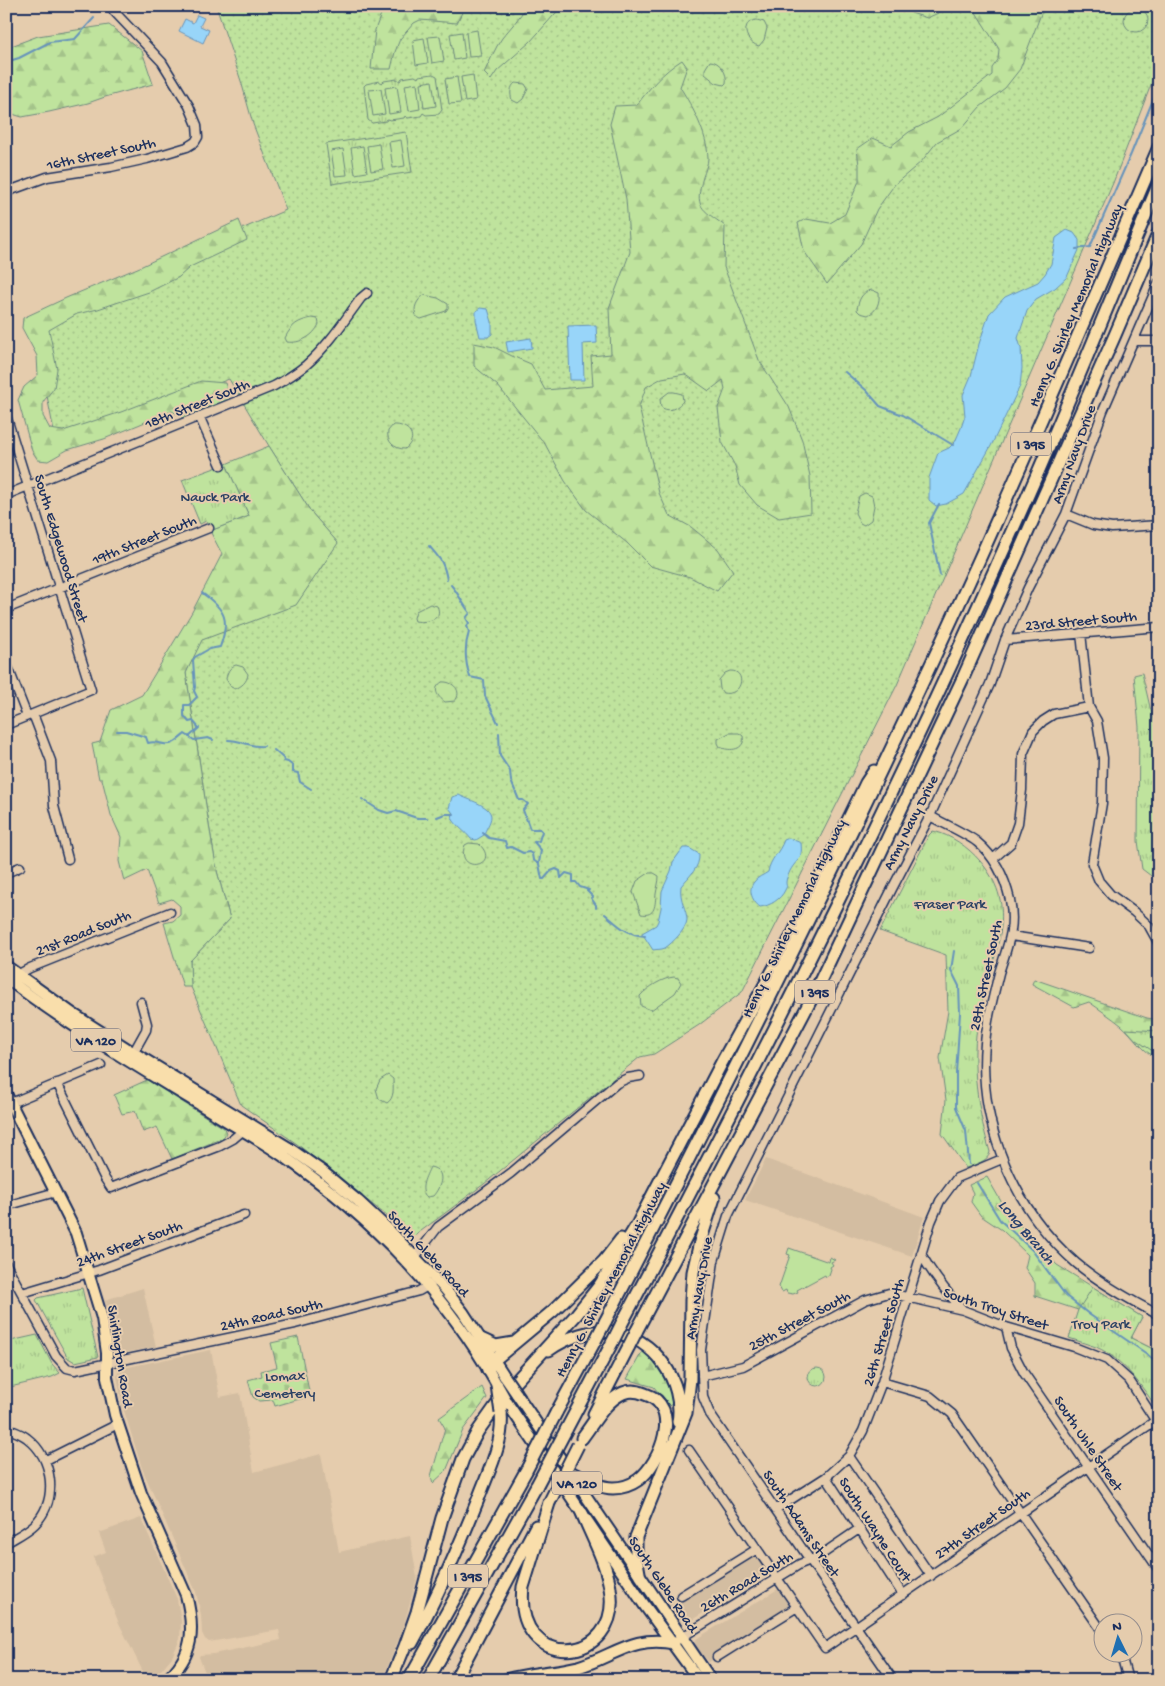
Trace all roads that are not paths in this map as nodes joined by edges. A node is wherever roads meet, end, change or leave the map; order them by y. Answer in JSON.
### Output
{"nodes":[{"id":1,"x":109,"y":6,"type":"edge"},
{"id":2,"x":1159,"y":147,"type":"edge"},
{"id":3,"x":1159,"y":183,"type":"edge"},
{"id":4,"x":6,"y":192,"type":"edge"},
{"id":5,"x":1159,"y":232,"type":"edge"},
{"id":6,"x":1159,"y":282,"type":"edge"},
{"id":7,"x":367,"y":293,"type":"dead end"},
{"id":8,"x":1134,"y":341,"type":"junction"},
{"id":9,"x":1159,"y":341,"type":"edge"},
{"id":10,"x":6,"y":415,"type":"edge"},
{"id":11,"x":200,"y":418,"type":"junction"},
{"id":12,"x":10,"y":441,"type":"edge"},
{"id":13,"x":221,"y":466,"type":"dead end"},
{"id":14,"x":29,"y":486,"type":"junction"},
{"id":15,"x":6,"y":495,"type":"edge"},
{"id":16,"x":1066,"y":514,"type":"junction"},
{"id":17,"x":1159,"y":525,"type":"edge"},
{"id":18,"x":208,"y":528,"type":"dead end"},
{"id":19,"x":60,"y":588,"type":"junction"},
{"id":20,"x":6,"y":610,"type":"edge"},
{"id":21,"x":1159,"y":627,"type":"edge"},
{"id":22,"x":1081,"y":633,"type":"junction"},
{"id":23,"x":1005,"y":640,"type":"junction"},
{"id":24,"x":6,"y":662,"type":"edge"},
{"id":25,"x":1089,"y":707,"type":"junction"},
{"id":26,"x":30,"y":715,"type":"junction"},
{"id":27,"x":6,"y":725,"type":"edge"},
{"id":28,"x":896,"y":738,"type":"junction"},
{"id":29,"x":930,"y":816,"type":"junction"},
{"id":30,"x":68,"y":859,"type":"dead end"},
{"id":31,"x":993,"y":859,"type":"junction"},
{"id":32,"x":20,"y":867,"type":"dead end"},
{"id":33,"x":6,"y":873,"type":"edge"},
{"id":34,"x":170,"y":912,"type":"dead end"},
{"id":35,"x":1011,"y":936,"type":"junction"},
{"id":36,"x":1159,"y":944,"type":"edge"},
{"id":37,"x":1089,"y":948,"type":"dead end"},
{"id":38,"x":6,"y":966,"type":"edge"},
{"id":39,"x":11,"y":978,"type":"edge"},
{"id":40,"x":142,"y":1002,"type":"dead end"},
{"id":41,"x":131,"y":1057,"type":"junction"},
{"id":42,"x":102,"y":1065,"type":"dead end"},
{"id":43,"x":640,"y":1076,"type":"dead end"},
{"id":44,"x":56,"y":1083,"type":"junction"},
{"id":45,"x":9,"y":1099,"type":"edge"},
{"id":46,"x":247,"y":1128,"type":"junction"},
{"id":47,"x":732,"y":1151,"type":"junction"},
{"id":48,"x":1002,"y":1159,"type":"junction"},
{"id":49,"x":661,"y":1180,"type":"junction"},
{"id":50,"x":56,"y":1192,"type":"junction"},
{"id":51,"x":6,"y":1206,"type":"edge"},
{"id":52,"x":244,"y":1215,"type":"dead end"},
{"id":53,"x":921,"y":1254,"type":"junction"},
{"id":54,"x":412,"y":1261,"type":"junction"},
{"id":55,"x":6,"y":1264,"type":"edge"},
{"id":56,"x":89,"y":1274,"type":"junction"},
{"id":57,"x":436,"y":1279,"type":"junction"},
{"id":58,"x":428,"y":1286,"type":"junction"},
{"id":59,"x":22,"y":1293,"type":"junction"},
{"id":60,"x":909,"y":1296,"type":"junction"},
{"id":61,"x":963,"y":1310,"type":"junction"},
{"id":62,"x":1159,"y":1315,"type":"edge"},
{"id":63,"x":1006,"y":1327,"type":"junction"},
{"id":64,"x":481,"y":1340,"type":"junction"},
{"id":65,"x":515,"y":1343,"type":"junction"},
{"id":66,"x":107,"y":1365,"type":"junction"},
{"id":67,"x":490,"y":1365,"type":"junction"},
{"id":68,"x":530,"y":1365,"type":"junction"},
{"id":69,"x":702,"y":1376,"type":"junction"},
{"id":70,"x":501,"y":1381,"type":"junction"},
{"id":71,"x":882,"y":1382,"type":"junction"},
{"id":72,"x":504,"y":1409,"type":"junction"},
{"id":73,"x":1157,"y":1423,"type":"edge"},
{"id":74,"x":118,"y":1424,"type":"junction"},
{"id":75,"x":6,"y":1428,"type":"edge"},
{"id":76,"x":580,"y":1442,"type":"junction"},
{"id":77,"x":675,"y":1444,"type":"junction"},
{"id":78,"x":689,"y":1450,"type":"dead end"},
{"id":79,"x":849,"y":1456,"type":"junction"},
{"id":80,"x":46,"y":1460,"type":"junction"},
{"id":81,"x":1088,"y":1468,"type":"junction"},
{"id":82,"x":570,"y":1472,"type":"junction"},
{"id":83,"x":826,"y":1477,"type":"junction"},
{"id":84,"x":549,"y":1503,"type":"junction"},
{"id":85,"x":776,"y":1509,"type":"junction"},
{"id":86,"x":582,"y":1513,"type":"junction"},
{"id":87,"x":1020,"y":1513,"type":"junction"},
{"id":88,"x":859,"y":1529,"type":"junction"},
{"id":89,"x":6,"y":1543,"type":"edge"},
{"id":90,"x":757,"y":1549,"type":"junction"},
{"id":91,"x":810,"y":1560,"type":"junction"},
{"id":92,"x":1159,"y":1570,"type":"edge"},
{"id":93,"x":638,"y":1573,"type":"junction"},
{"id":94,"x":931,"y":1576,"type":"junction"},
{"id":95,"x":777,"y":1578,"type":"junction"},
{"id":96,"x":903,"y":1595,"type":"junction"},
{"id":97,"x":681,"y":1596,"type":"dead end"},
{"id":98,"x":797,"y":1607,"type":"junction"},
{"id":99,"x":1092,"y":1617,"type":"edge"},
{"id":100,"x":857,"y":1626,"type":"junction"},
{"id":101,"x":677,"y":1640,"type":"junction"},
{"id":102,"x":718,"y":1657,"type":"dead end"},
{"id":103,"x":1124,"y":1664,"type":"edge"},
{"id":104,"x":166,"y":1680,"type":"edge"},
{"id":105,"x":391,"y":1680,"type":"edge"},
{"id":106,"x":409,"y":1680,"type":"edge"},
{"id":107,"x":428,"y":1680,"type":"edge"},
{"id":108,"x":455,"y":1680,"type":"edge"},
{"id":109,"x":506,"y":1680,"type":"edge"},
{"id":110,"x":699,"y":1680,"type":"edge"},
{"id":111,"x":711,"y":1680,"type":"edge"},
{"id":112,"x":893,"y":1680,"type":"edge"},
{"id":113,"x":1128,"y":1680,"type":"edge"}],
"edges":[{"from":1,"to":4,"type":"street","name":"16th Street South"},
{"from":2,"to":28,"type":"highway","name":"Henry G. Shirley Memorial Highway","number":"I 395"},
{"from":3,"to":107,"type":"highway","bridge":true},
{"from":5,"to":47,"type":"highway","number":"I 395"},
{"from":6,"to":8,"type":"street","name":"Army Navy Drive"},
{"from":7,"to":11,"type":"street","name":"18th Street South"},
{"from":8,"to":9,"type":"street"},
{"from":8,"to":16,"type":"street","name":"Army Navy Drive"},
{"from":10,"to":12,"type":"street","name":"South Edgewood Street"},
{"from":11,"to":13,"type":"street"},
{"from":11,"to":14,"type":"street","name":"18th Street South"},
{"from":12,"to":14,"type":"street","name":"South Edgewood Street"},
{"from":14,"to":15,"type":"street","name":"18th Street South"},
{"from":14,"to":19,"type":"street","name":"South Edgewood Street"},
{"from":16,"to":17,"type":"street"},
{"from":16,"to":23,"type":"street","name":"Army Navy Drive"},
{"from":18,"to":19,"type":"street","name":"19th Street South"},
{"from":19,"to":20,"type":"street","name":"19th Street South"},
{"from":19,"to":26,"type":"street","name":"South Edgewood Street"},
{"from":21,"to":22,"type":"street","name":"23rd Street South"},
{"from":22,"to":23,"type":"street","name":"23rd Street South"},
{"from":22,"to":25,"type":"street"},
{"from":23,"to":29,"type":"street","name":"Army Navy Drive"},
{"from":24,"to":26,"type":"street"},
{"from":25,"to":31,"type":"street"},
{"from":25,"to":36,"type":"street"},
{"from":26,"to":27,"type":"street"},
{"from":26,"to":30,"type":"street"},
{"from":28,"to":49,"type":"highway"},
{"from":28,"to":106,"type":"highway","name":"Henry G. Shirley Memorial Highway","number":"I 395","bridge":true},
{"from":29,"to":31,"type":"street","name":"28th Street South"},
{"from":29,"to":69,"type":"street","name":"Army Navy Drive"},
{"from":31,"to":35,"type":"street","name":"28th Street South"},
{"from":32,"to":33,"type":"street"},
{"from":34,"to":39,"type":"street","name":"21st Road South"},
{"from":35,"to":37,"type":"street"},
{"from":35,"to":48,"type":"street","name":"28th Street South"},
{"from":38,"to":39,"type":"main road","name":"South Glebe Road","number":"VA 120"},
{"from":39,"to":41,"type":"main road","name":"South Glebe Road","number":"VA 120"},
{"from":40,"to":41,"type":"street"},
{"from":41,"to":46,"type":"main road","name":"South Glebe Road","number":"VA 120"},
{"from":42,"to":44,"type":"street"},
{"from":43,"to":54,"type":"street"},
{"from":44,"to":45,"type":"street"},
{"from":44,"to":46,"type":"street"},
{"from":45,"to":50,"type":"main road","name":"Shirlington Road"},
{"from":46,"to":54,"type":"main road","name":"South Glebe Road","number":"VA 120"},
{"from":47,"to":76,"type":"highway","number":"I 395","bridge":true},
{"from":47,"to":77,"type":"highway"},
{"from":48,"to":53,"type":"street","name":"26th Street South"},
{"from":48,"to":62,"type":"street","name":"28th Street South"},
{"from":49,"to":65,"type":"highway"},
{"from":49,"to":68,"type":"highway"},
{"from":50,"to":51,"type":"street"},
{"from":50,"to":56,"type":"main road","name":"Shirlington Road"},
{"from":52,"to":56,"type":"street","name":"24th Street South"},
{"from":53,"to":60,"type":"street","name":"26th Street South"},
{"from":53,"to":61,"type":"street"},
{"from":54,"to":57,"type":"main road","name":"South Glebe Road","number":"VA 120"},
{"from":54,"to":58,"type":"main road","name":"South Glebe Road","number":"VA 120"},
{"from":55,"to":59,"type":"street","name":"24th Road South"},
{"from":56,"to":59,"type":"street","name":"24th Street South"},
{"from":56,"to":66,"type":"main road","name":"Shirlington Road"},
{"from":57,"to":58,"type":"street","name":"24th Road South"},
{"from":57,"to":64,"type":"main road","name":"South Glebe Road","number":"VA 120"},
{"from":58,"to":66,"type":"street","name":"24th Road South"},
{"from":58,"to":67,"type":"main road","name":"South Glebe Road","number":"VA 120"},
{"from":59,"to":66,"type":"street","name":"24th Road South"},
{"from":60,"to":61,"type":"street","name":"South Troy Street"},
{"from":60,"to":69,"type":"street","name":"25th Street South"},
{"from":60,"to":71,"type":"street","name":"26th Street South"},
{"from":61,"to":63,"type":"street","name":"South Troy Street"},
{"from":63,"to":73,"type":"street","name":"South Troy Street"},
{"from":63,"to":81,"type":"street","name":"South Uhle Street"},
{"from":64,"to":65,"type":"highway"},
{"from":64,"to":67,"type":"main road","name":"South Glebe Road","number":"VA 120"},
{"from":65,"to":67,"type":"highway"},
{"from":66,"to":74,"type":"main road","name":"Shirlington Road"},
{"from":67,"to":70,"type":"main road","name":"South Glebe Road","number":"VA 120"},
{"from":68,"to":77,"type":"highway"},
{"from":68,"to":105,"type":"highway"},
{"from":69,"to":85,"type":"street","name":"South Adams Street"},
{"from":70,"to":72,"type":"highway","bridge":true},
{"from":70,"to":82,"type":"main road","name":"South Glebe Road","number":"VA 120","bridge":true},
{"from":71,"to":79,"type":"street","name":"26th Street South"},
{"from":71,"to":87,"type":"street"},
{"from":72,"to":86,"type":"main road","name":"South Glebe Road","number":"VA 120"},
{"from":72,"to":105,"type":"highway"},
{"from":73,"to":81,"type":"street","name":"27th Street South"},
{"from":74,"to":80,"type":"street"},
{"from":74,"to":104,"type":"main road","name":"Shirlington Road"},
{"from":75,"to":80,"type":"street"},
{"from":76,"to":82,"type":"highway"},
{"from":76,"to":84,"type":"highway","number":"I 395","bridge":true},
{"from":77,"to":93,"type":"highway"},
{"from":78,"to":90,"type":"street"},
{"from":79,"to":83,"type":"street","name":"26th Street South"},
{"from":79,"to":94,"type":"street"},
{"from":80,"to":89,"type":"street"},
{"from":81,"to":87,"type":"street","name":"27th Street South"},
{"from":81,"to":92,"type":"street","name":"South Uhle Street"},
{"from":82,"to":93,"type":"main road","name":"South Glebe Road","number":"VA 120"},
{"from":83,"to":85,"type":"street","name":"26th Street South"},
{"from":83,"to":88,"type":"street","name":"South Wayne Court"},
{"from":84,"to":86,"type":"highway"},
{"from":84,"to":108,"type":"highway","number":"I 395"},
{"from":85,"to":91,"type":"street","name":"South Adams Street"},
{"from":86,"to":101,"type":"main road","name":"South Glebe Road","number":"VA 120"},
{"from":87,"to":94,"type":"street","name":"27th Street South"},
{"from":87,"to":99,"type":"street"},
{"from":88,"to":91,"type":"street","name":"26th Road South"},
{"from":88,"to":96,"type":"street","name":"South Wayne Court"},
{"from":90,"to":95,"type":"street"},
{"from":90,"to":97,"type":"street"},
{"from":91,"to":95,"type":"street","name":"26th Road South"},
{"from":91,"to":100,"type":"street","name":"South Adams Street"},
{"from":93,"to":101,"type":"main road","name":"South Glebe Road","number":"VA 120"},
{"from":94,"to":96,"type":"street","name":"27th Street South"},
{"from":95,"to":98,"type":"street"},
{"from":95,"to":101,"type":"street","name":"26th Road South"},
{"from":96,"to":100,"type":"street","name":"27th Street South"},
{"from":98,"to":100,"type":"street","name":"27th Street South"},
{"from":98,"to":102,"type":"street"},
{"from":100,"to":112,"type":"street","name":"South Adams Street"},
{"from":101,"to":109,"type":"highway"},
{"from":101,"to":110,"type":"main road","name":"South Glebe Road","number":"VA 120"},
{"from":101,"to":111,"type":"main road","name":"South Glebe Road","number":"VA 120"},
{"from":103,"to":113,"type":"street"}]}
